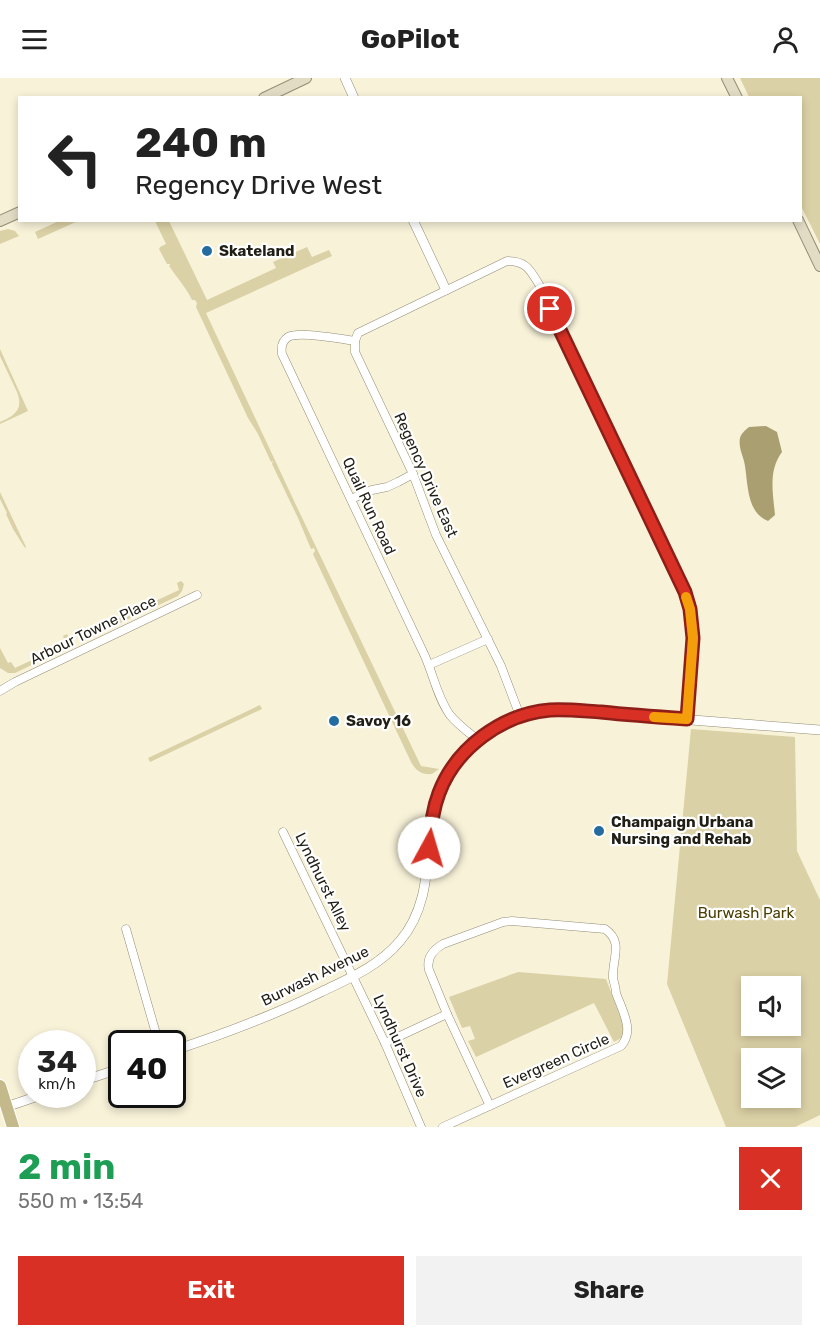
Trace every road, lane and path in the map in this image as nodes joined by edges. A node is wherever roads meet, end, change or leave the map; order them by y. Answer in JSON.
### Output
{"nodes":[{"id":1,"x":306,"y":78,"type":"edge"},
{"id":2,"x":345,"y":78,"type":"edge"},
{"id":3,"x":727,"y":78,"type":"edge"},
{"id":4,"x":268,"y":96,"type":"edge"},
{"id":5,"x":353,"y":96,"type":"edge"},
{"id":6,"x":736,"y":96,"type":"edge"},
{"id":7,"x":18,"y":213,"type":"edge"},
{"id":8,"x":0,"y":221,"type":"edge"},
{"id":9,"x":414,"y":222,"type":"edge"},
{"id":10,"x":799,"y":222,"type":"edge"},
{"id":11,"x":820,"y":266,"type":"edge"},
{"id":12,"x":446,"y":290,"type":"junction"},
{"id":13,"x":355,"y":341,"type":"junction"},
{"id":14,"x":413,"y":474,"type":"junction"},
{"id":15,"x":351,"y":499,"type":"junction"},
{"id":16,"x":197,"y":595,"type":"dead end"},
{"id":17,"x":488,"y":639,"type":"junction"},
{"id":18,"x":429,"y":665,"type":"junction"},
{"id":19,"x":1,"y":689,"type":"edge"},
{"id":20,"x":520,"y":716,"type":"junction"},
{"id":21,"x":687,"y":719,"type":"junction"},
{"id":22,"x":820,"y":730,"type":"edge"},
{"id":23,"x":478,"y":740,"type":"junction"},
{"id":24,"x":284,"y":832,"type":"dead end"},
{"id":25,"x":126,"y":929,"type":"dead end"},
{"id":26,"x":354,"y":977,"type":"junction"},
{"id":27,"x":447,"y":1014,"type":"junction"},
{"id":28,"x":155,"y":1030,"type":"edge"},
{"id":29,"x":385,"y":1043,"type":"junction"},
{"id":30,"x":186,"y":1046,"type":"edge"},
{"id":31,"x":0,"y":1086,"type":"edge"},
{"id":32,"x":18,"y":1103,"type":"edge"},
{"id":33,"x":490,"y":1106,"type":"junction"},
{"id":34,"x":6,"y":1107,"type":"junction"},
{"id":35,"x":13,"y":1127,"type":"edge"},
{"id":36,"x":421,"y":1127,"type":"edge"},
{"id":37,"x":443,"y":1127,"type":"edge"}],
"edges":[{"from":1,"to":4,"type":"main road"},
{"from":2,"to":5,"type":"street"},
{"from":3,"to":6,"type":"main road"},
{"from":7,"to":8,"type":"main road"},
{"from":9,"to":12,"type":"street"},
{"from":10,"to":11,"type":"main road"},
{"from":12,"to":13,"type":"street"},
{"from":12,"to":21,"type":"street"},
{"from":13,"to":14,"type":"street","name":"Regency Drive East"},
{"from":13,"to":15,"type":"street","name":"Quail Run Road"},
{"from":14,"to":15,"type":"street"},
{"from":14,"to":17,"type":"street","name":"Regency Drive East"},
{"from":15,"to":18,"type":"street","name":"Quail Run Road"},
{"from":16,"to":19,"type":"street","name":"Arbour Towne Place"},
{"from":17,"to":18,"type":"street"},
{"from":17,"to":20,"type":"street","name":"Regency Drive East"},
{"from":18,"to":23,"type":"street","name":"Quail Run Road"},
{"from":20,"to":21,"type":"street","name":"Burwash Avenue"},
{"from":20,"to":23,"type":"street","name":"Burwash Avenue"},
{"from":21,"to":22,"type":"street","name":"Burwash Avenue"},
{"from":23,"to":26,"type":"street","name":"Burwash Avenue"},
{"from":24,"to":26,"type":"street","name":"Lyndhurst Alley"},
{"from":25,"to":28,"type":"street"},
{"from":26,"to":29,"type":"street","name":"Lyndhurst Drive"},
{"from":26,"to":30,"type":"street","name":"Burwash Avenue"},
{"from":27,"to":29,"type":"street"},
{"from":27,"to":33,"type":"street","name":"Evergreen Circle"},
{"from":27,"to":33,"type":"street","name":"Evergreen Circle"},
{"from":29,"to":36,"type":"street","name":"Lyndhurst Drive"},
{"from":31,"to":34,"type":"main road"},
{"from":32,"to":34,"type":"street"},
{"from":33,"to":37,"type":"street","name":"Evergreen Circle"},
{"from":34,"to":35,"type":"main road"}]}
